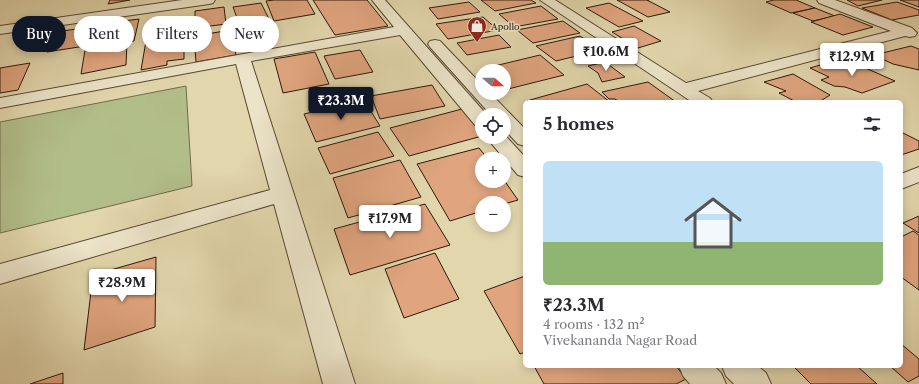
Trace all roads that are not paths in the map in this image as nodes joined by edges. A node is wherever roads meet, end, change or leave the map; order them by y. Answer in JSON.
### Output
{"nodes":[{"id":1,"x":208,"y":0,"type":"edge"},
{"id":2,"x":378,"y":0,"type":"edge"},
{"id":3,"x":395,"y":0,"type":"edge"},
{"id":4,"x":546,"y":0,"type":"edge"},
{"id":5,"x":823,"y":0,"type":"edge"},
{"id":6,"x":0,"y":30,"type":"edge"},
{"id":7,"x":404,"y":30,"type":"junction"},
{"id":8,"x":913,"y":34,"type":"edge"},
{"id":9,"x":242,"y":58,"type":"junction"},
{"id":10,"x":684,"y":89,"type":"junction"},
{"id":11,"x":701,"y":100,"type":"edge"},
{"id":12,"x":0,"y":103,"type":"edge"},
{"id":13,"x":495,"y":108,"type":"edge"},
{"id":14,"x":475,"y":112,"type":"edge"},
{"id":15,"x":511,"y":125,"type":"edge"},
{"id":16,"x":523,"y":138,"type":"edge"},
{"id":17,"x":502,"y":144,"type":"edge"},
{"id":18,"x":523,"y":168,"type":"edge"},
{"id":19,"x":919,"y":174,"type":"edge"},
{"id":20,"x":903,"y":181,"type":"edge"},
{"id":21,"x":282,"y":194,"type":"junction"},
{"id":22,"x":0,"y":274,"type":"edge"},
{"id":23,"x":696,"y":368,"type":"edge"},
{"id":24,"x":739,"y":368,"type":"edge"},
{"id":25,"x":339,"y":384,"type":"edge"},
{"id":26,"x":710,"y":384,"type":"edge"},
{"id":27,"x":754,"y":384,"type":"edge"}],
"edges":[{"from":1,"to":6,"type":"street"},
{"from":2,"to":7,"type":"street"},
{"from":3,"to":13,"type":"street"},
{"from":4,"to":10,"type":"street"},
{"from":5,"to":8,"type":"street"},
{"from":7,"to":9,"type":"street"},
{"from":7,"to":14,"type":"street"},
{"from":8,"to":10,"type":"street"},
{"from":9,"to":12,"type":"street"},
{"from":9,"to":21,"type":"street"},
{"from":10,"to":11,"type":"street"},
{"from":15,"to":16,"type":"street"},
{"from":17,"to":18,"type":"street"},
{"from":19,"to":20,"type":"street"},
{"from":21,"to":22,"type":"street"},
{"from":21,"to":25,"type":"street"},
{"from":23,"to":26,"type":"street"},
{"from":24,"to":27,"type":"street"}]}
